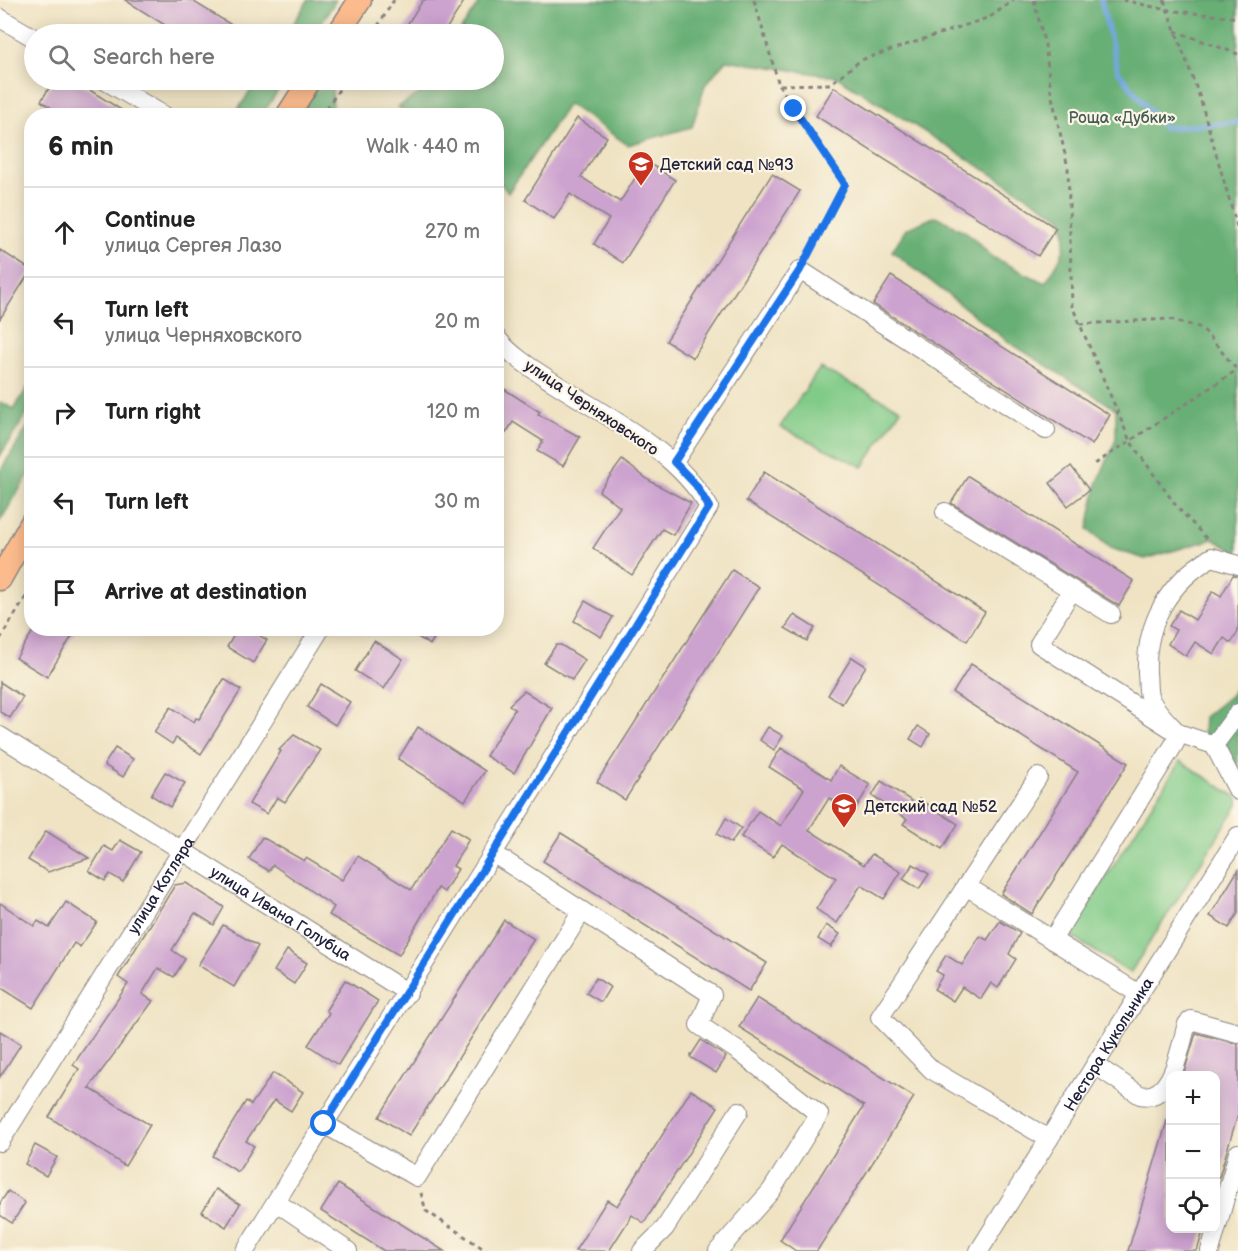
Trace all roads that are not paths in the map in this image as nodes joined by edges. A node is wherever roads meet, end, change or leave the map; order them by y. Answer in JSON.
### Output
{"nodes":[{"id":1,"x":360,"y":0,"type":"edge"},
{"id":2,"x":0,"y":18,"type":"edge"},
{"id":3,"x":344,"y":24,"type":"edge"},
{"id":4,"x":24,"y":32,"type":"edge"},
{"id":5,"x":121,"y":90,"type":"edge"},
{"id":6,"x":304,"y":90,"type":"edge"},
{"id":7,"x":151,"y":108,"type":"edge"},
{"id":8,"x":292,"y":108,"type":"edge"},
{"id":9,"x":504,"y":347,"type":"edge"},
{"id":10,"x":1046,"y":430,"type":"dead end"},
{"id":11,"x":674,"y":462,"type":"junction"},
{"id":12,"x":945,"y":512,"type":"dead end"},
{"id":13,"x":24,"y":534,"type":"edge"},
{"id":14,"x":17,"y":545,"type":"junction"},
{"id":15,"x":1233,"y":562,"type":"edge"},
{"id":16,"x":0,"y":564,"type":"edge"},
{"id":17,"x":0,"y":579,"type":"edge"},
{"id":18,"x":1072,"y":590,"type":"junction"},
{"id":19,"x":1111,"y":614,"type":"dead end"},
{"id":20,"x":316,"y":636,"type":"edge"},
{"id":21,"x":1238,"y":712,"type":"edge"},
{"id":22,"x":1178,"y":733,"type":"junction"},
{"id":23,"x":0,"y":736,"type":"edge"},
{"id":24,"x":1214,"y":746,"type":"junction"},
{"id":25,"x":1038,"y":777,"type":"dead end"},
{"id":26,"x":1238,"y":791,"type":"edge"},
{"id":27,"x":1238,"y":836,"type":"edge"},
{"id":28,"x":182,"y":851,"type":"junction"},
{"id":29,"x":494,"y":854,"type":"junction"},
{"id":30,"x":966,"y":886,"type":"junction"},
{"id":31,"x":582,"y":911,"type":"junction"},
{"id":32,"x":1052,"y":940,"type":"junction"},
{"id":33,"x":408,"y":993,"type":"junction"},
{"id":34,"x":1139,"y":994,"type":"junction"},
{"id":35,"x":1238,"y":1033,"type":"edge"},
{"id":36,"x":1095,"y":1065,"type":"junction"},
{"id":37,"x":739,"y":1111,"type":"dead end"},
{"id":38,"x":324,"y":1124,"type":"junction"},
{"id":39,"x":1049,"y":1139,"type":"junction"},
{"id":40,"x":0,"y":1142,"type":"edge"},
{"id":41,"x":1238,"y":1153,"type":"edge"},
{"id":42,"x":276,"y":1202,"type":"junction"},
{"id":43,"x":245,"y":1251,"type":"edge"},
{"id":44,"x":348,"y":1251,"type":"edge"},
{"id":45,"x":642,"y":1251,"type":"edge"},
{"id":46,"x":718,"y":1251,"type":"edge"},
{"id":47,"x":979,"y":1251,"type":"edge"},
{"id":48,"x":1210,"y":1251,"type":"edge"}],
"edges":[{"from":1,"to":3,"type":"main road"},
{"from":2,"to":4,"type":"street"},
{"from":5,"to":7,"type":"street"},
{"from":6,"to":8,"type":"main road"},
{"from":9,"to":11,"type":"street","name":"улица Черняховского"},
{"from":10,"to":11,"type":"street"},
{"from":11,"to":29,"type":"street","name":"улица Черняховского"},
{"from":12,"to":18,"type":"street"},
{"from":13,"to":14,"type":"main road"},
{"from":14,"to":16,"type":"main road"},
{"from":14,"to":17,"type":"main road"},
{"from":15,"to":22,"type":"street"},
{"from":18,"to":19,"type":"street"},
{"from":18,"to":22,"type":"street"},
{"from":20,"to":28,"type":"street","name":"улица Котляра"},
{"from":21,"to":24,"type":"street"},
{"from":22,"to":24,"type":"street"},
{"from":22,"to":32,"type":"street"},
{"from":23,"to":28,"type":"street","name":"улица Ивана Голубца"},
{"from":24,"to":26,"type":"street"},
{"from":25,"to":30,"type":"street"},
{"from":27,"to":34,"type":"street","name":"Нестора Кукольника"},
{"from":28,"to":33,"type":"street","name":"улица Ивана Голубца"},
{"from":28,"to":40,"type":"street","name":"улица Котляра"},
{"from":29,"to":31,"type":"street"},
{"from":29,"to":33,"type":"street"},
{"from":30,"to":32,"type":"street"},
{"from":30,"to":39,"type":"street"},
{"from":31,"to":38,"type":"street"},
{"from":31,"to":46,"type":"street"},
{"from":32,"to":34,"type":"street"},
{"from":33,"to":38,"type":"street"},
{"from":34,"to":36,"type":"street","name":"Нестора Кукольника"},
{"from":35,"to":36,"type":"street"},
{"from":36,"to":39,"type":"street","name":"Нестора Кукольника"},
{"from":37,"to":45,"type":"street"},
{"from":38,"to":42,"type":"street"},
{"from":39,"to":47,"type":"street","name":"Нестора Кукольника"},
{"from":41,"to":48,"type":"street"},
{"from":42,"to":43,"type":"street"},
{"from":42,"to":44,"type":"street"}]}
